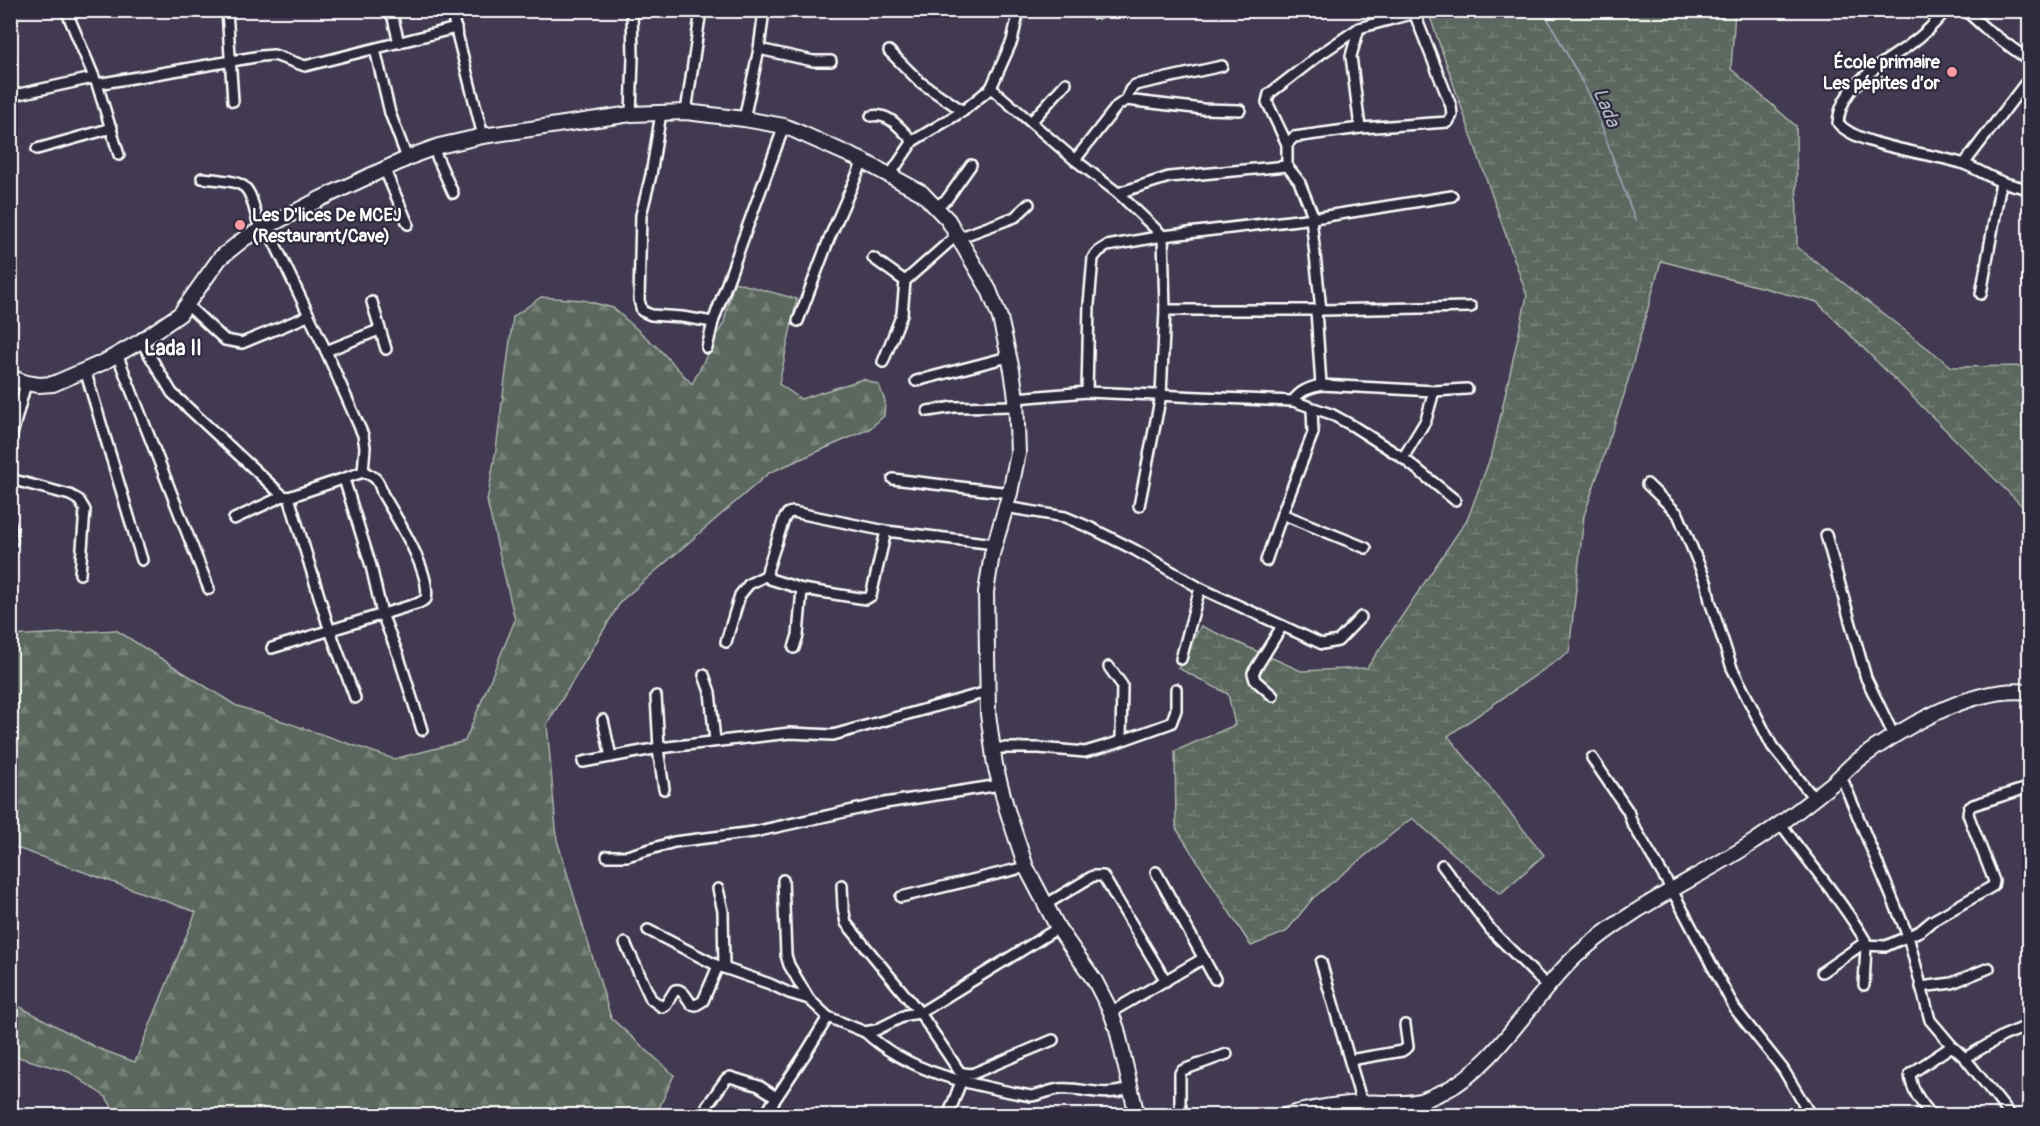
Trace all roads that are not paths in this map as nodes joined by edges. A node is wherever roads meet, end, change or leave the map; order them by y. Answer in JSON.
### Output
{"nodes":[{"id":1,"x":227,"y":10,"type":"edge"},
{"id":2,"x":391,"y":10,"type":"edge"},
{"id":3,"x":451,"y":10,"type":"edge"},
{"id":4,"x":632,"y":10,"type":"edge"},
{"id":5,"x":701,"y":10,"type":"edge"},
{"id":6,"x":764,"y":10,"type":"edge"},
{"id":7,"x":1020,"y":10,"type":"edge"},
{"id":8,"x":1088,"y":10,"type":"edge"},
{"id":9,"x":1111,"y":10,"type":"edge"},
{"id":10,"x":1426,"y":10,"type":"edge"},
{"id":11,"x":1946,"y":10,"type":"edge"},
{"id":12,"x":1965,"y":10,"type":"edge"},
{"id":13,"x":69,"y":11,"type":"edge"},
{"id":14,"x":1413,"y":12,"type":"edge"},
{"id":15,"x":456,"y":28,"type":"junction"},
{"id":16,"x":1359,"y":28,"type":"junction"},
{"id":17,"x":399,"y":43,"type":"junction"},
{"id":18,"x":375,"y":49,"type":"junction"},
{"id":19,"x":759,"y":49,"type":"junction"},
{"id":20,"x":889,"y":51,"type":"dead end"},
{"id":21,"x":230,"y":60,"type":"junction"},
{"id":22,"x":831,"y":61,"type":"dead end"},
{"id":23,"x":2030,"y":61,"type":"edge"},
{"id":24,"x":1222,"y":66,"type":"dead end"},
{"id":25,"x":2030,"y":77,"type":"edge"},
{"id":26,"x":95,"y":81,"type":"junction"},
{"id":27,"x":1066,"y":83,"type":"dead end"},
{"id":28,"x":991,"y":88,"type":"junction"},
{"id":29,"x":10,"y":96,"type":"edge"},
{"id":30,"x":1126,"y":100,"type":"junction"},
{"id":31,"x":233,"y":101,"type":"dead end"},
{"id":32,"x":1240,"y":110,"type":"dead end"},
{"id":33,"x":963,"y":111,"type":"junction"},
{"id":34,"x":686,"y":112,"type":"junction"},
{"id":35,"x":661,"y":113,"type":"junction"},
{"id":36,"x":631,"y":114,"type":"junction"},
{"id":37,"x":871,"y":116,"type":"dead end"},
{"id":38,"x":744,"y":118,"type":"junction"},
{"id":39,"x":1031,"y":122,"type":"junction"},
{"id":40,"x":784,"y":126,"type":"junction"},
{"id":41,"x":112,"y":128,"type":"junction"},
{"id":42,"x":1360,"y":128,"type":"junction"},
{"id":43,"x":483,"y":136,"type":"junction"},
{"id":44,"x":913,"y":141,"type":"junction"},
{"id":45,"x":1287,"y":144,"type":"junction"},
{"id":46,"x":433,"y":148,"type":"junction"},
{"id":47,"x":37,"y":149,"type":"dead end"},
{"id":48,"x":119,"y":155,"type":"dead end"},
{"id":49,"x":406,"y":158,"type":"junction"},
{"id":50,"x":1075,"y":160,"type":"junction"},
{"id":51,"x":863,"y":161,"type":"junction"},
{"id":52,"x":1964,"y":164,"type":"junction"},
{"id":53,"x":971,"y":165,"type":"dead end"},
{"id":54,"x":1287,"y":166,"type":"junction"},
{"id":55,"x":384,"y":168,"type":"junction"},
{"id":56,"x":890,"y":175,"type":"junction"},
{"id":57,"x":202,"y":178,"type":"dead end"},
{"id":58,"x":2001,"y":182,"type":"junction"},
{"id":59,"x":2030,"y":189,"type":"edge"},
{"id":60,"x":453,"y":193,"type":"dead end"},
{"id":61,"x":1118,"y":193,"type":"junction"},
{"id":62,"x":1452,"y":196,"type":"dead end"},
{"id":63,"x":1029,"y":204,"type":"dead end"},
{"id":64,"x":935,"y":207,"type":"junction"},
{"id":65,"x":1313,"y":218,"type":"junction"},
{"id":66,"x":408,"y":224,"type":"dead end"},
{"id":67,"x":264,"y":228,"type":"junction"},
{"id":68,"x":1163,"y":236,"type":"junction"},
{"id":69,"x":957,"y":237,"type":"junction"},
{"id":70,"x":873,"y":258,"type":"dead end"},
{"id":71,"x":905,"y":281,"type":"junction"},
{"id":72,"x":1981,"y":294,"type":"dead end"},
{"id":73,"x":372,"y":302,"type":"dead end"},
{"id":74,"x":187,"y":305,"type":"junction"},
{"id":75,"x":1471,"y":307,"type":"dead end"},
{"id":76,"x":1164,"y":310,"type":"junction"},
{"id":77,"x":1318,"y":310,"type":"junction"},
{"id":78,"x":308,"y":316,"type":"junction"},
{"id":79,"x":798,"y":321,"type":"dead end"},
{"id":80,"x":713,"y":322,"type":"junction"},
{"id":81,"x":379,"y":330,"type":"junction"},
{"id":82,"x":141,"y":340,"type":"junction"},
{"id":83,"x":707,"y":348,"type":"dead end"},
{"id":84,"x":386,"y":349,"type":"dead end"},
{"id":85,"x":326,"y":351,"type":"junction"},
{"id":86,"x":117,"y":354,"type":"junction"},
{"id":87,"x":1008,"y":357,"type":"junction"},
{"id":88,"x":883,"y":362,"type":"dead end"},
{"id":89,"x":85,"y":370,"type":"junction"},
{"id":90,"x":10,"y":377,"type":"edge"},
{"id":91,"x":916,"y":381,"type":"dead end"},
{"id":92,"x":26,"y":383,"type":"junction"},
{"id":93,"x":1321,"y":385,"type":"junction"},
{"id":94,"x":1467,"y":389,"type":"dead end"},
{"id":95,"x":1434,"y":391,"type":"junction"},
{"id":96,"x":1087,"y":392,"type":"junction"},
{"id":97,"x":1161,"y":395,"type":"junction"},
{"id":98,"x":1293,"y":401,"type":"junction"},
{"id":99,"x":1017,"y":402,"type":"junction"},
{"id":100,"x":1312,"y":409,"type":"junction"},
{"id":101,"x":928,"y":411,"type":"dead end"},
{"id":102,"x":10,"y":442,"type":"edge"},
{"id":103,"x":1403,"y":458,"type":"junction"},
{"id":104,"x":363,"y":472,"type":"junction"},
{"id":105,"x":10,"y":479,"type":"edge"},
{"id":106,"x":344,"y":479,"type":"junction"},
{"id":107,"x":893,"y":479,"type":"dead end"},
{"id":108,"x":1647,"y":484,"type":"dead end"},
{"id":109,"x":1010,"y":493,"type":"junction"},
{"id":110,"x":286,"y":496,"type":"junction"},
{"id":111,"x":1455,"y":500,"type":"dead end"},
{"id":112,"x":1139,"y":506,"type":"dead end"},
{"id":113,"x":1005,"y":507,"type":"junction"},
{"id":114,"x":1282,"y":514,"type":"junction"},
{"id":115,"x":234,"y":519,"type":"dead end"},
{"id":116,"x":10,"y":524,"type":"edge"},
{"id":117,"x":886,"y":531,"type":"junction"},
{"id":118,"x":1826,"y":535,"type":"dead end"},
{"id":119,"x":12,"y":541,"type":"edge"},
{"id":120,"x":995,"y":544,"type":"junction"},
{"id":121,"x":1366,"y":548,"type":"dead end"},
{"id":122,"x":142,"y":560,"type":"dead end"},
{"id":123,"x":1266,"y":561,"type":"dead end"},
{"id":124,"x":80,"y":574,"type":"dead end"},
{"id":125,"x":767,"y":575,"type":"junction"},
{"id":126,"x":1200,"y":588,"type":"junction"},
{"id":127,"x":209,"y":589,"type":"dead end"},
{"id":128,"x":802,"y":589,"type":"junction"},
{"id":129,"x":382,"y":614,"type":"junction"},
{"id":130,"x":1360,"y":617,"type":"dead end"},
{"id":131,"x":1282,"y":626,"type":"junction"},
{"id":132,"x":329,"y":630,"type":"junction"},
{"id":133,"x":726,"y":642,"type":"dead end"},
{"id":134,"x":272,"y":648,"type":"dead end"},
{"id":135,"x":794,"y":648,"type":"dead end"},
{"id":136,"x":1181,"y":659,"type":"dead end"},
{"id":137,"x":1108,"y":668,"type":"dead end"},
{"id":138,"x":704,"y":675,"type":"dead end"},
{"id":139,"x":1176,"y":689,"type":"dead end"},
{"id":140,"x":987,"y":692,"type":"junction"},
{"id":141,"x":2030,"y":692,"type":"edge"},
{"id":142,"x":656,"y":696,"type":"dead end"},
{"id":143,"x":1273,"y":696,"type":"dead end"},
{"id":144,"x":355,"y":698,"type":"dead end"},
{"id":145,"x":603,"y":720,"type":"dead end"},
{"id":146,"x":422,"y":730,"type":"dead end"},
{"id":147,"x":1894,"y":736,"type":"junction"},
{"id":148,"x":1121,"y":740,"type":"junction"},
{"id":149,"x":715,"y":741,"type":"junction"},
{"id":150,"x":659,"y":748,"type":"junction"},
{"id":151,"x":992,"y":748,"type":"junction"},
{"id":152,"x":610,"y":757,"type":"junction"},
{"id":153,"x":1592,"y":758,"type":"dead end"},
{"id":154,"x":583,"y":762,"type":"dead end"},
{"id":155,"x":1841,"y":776,"type":"junction"},
{"id":156,"x":1000,"y":785,"type":"junction"},
{"id":157,"x":2030,"y":788,"type":"edge"},
{"id":158,"x":664,"y":789,"type":"dead end"},
{"id":159,"x":1814,"y":798,"type":"junction"},
{"id":160,"x":1781,"y":824,"type":"junction"},
{"id":161,"x":607,"y":856,"type":"dead end"},
{"id":162,"x":1442,"y":865,"type":"dead end"},
{"id":163,"x":1026,"y":867,"type":"junction"},
{"id":164,"x":1156,"y":872,"type":"dead end"},
{"id":165,"x":783,"y":880,"type":"dead end"},
{"id":166,"x":842,"y":885,"type":"dead end"},
{"id":167,"x":718,"y":888,"type":"dead end"},
{"id":168,"x":1672,"y":890,"type":"junction"},
{"id":169,"x":901,"y":897,"type":"dead end"},
{"id":170,"x":1045,"y":905,"type":"junction"},
{"id":171,"x":1058,"y":928,"type":"junction"},
{"id":172,"x":648,"y":930,"type":"dead end"},
{"id":173,"x":1908,"y":936,"type":"junction"},
{"id":174,"x":625,"y":943,"type":"dead end"},
{"id":175,"x":1866,"y":946,"type":"junction"},
{"id":176,"x":1204,"y":958,"type":"junction"},
{"id":177,"x":1321,"y":962,"type":"dead end"},
{"id":178,"x":721,"y":967,"type":"junction"},
{"id":179,"x":1989,"y":968,"type":"dead end"},
{"id":180,"x":1822,"y":972,"type":"dead end"},
{"id":181,"x":1215,"y":979,"type":"dead end"},
{"id":182,"x":1166,"y":981,"type":"junction"},
{"id":183,"x":1546,"y":986,"type":"junction"},
{"id":184,"x":1864,"y":986,"type":"dead end"},
{"id":185,"x":1921,"y":987,"type":"junction"},
{"id":186,"x":809,"y":999,"type":"junction"},
{"id":187,"x":1111,"y":1012,"type":"junction"},
{"id":188,"x":920,"y":1014,"type":"junction"},
{"id":189,"x":828,"y":1017,"type":"junction"},
{"id":190,"x":1405,"y":1025,"type":"dead end"},
{"id":191,"x":2030,"y":1025,"type":"edge"},
{"id":192,"x":865,"y":1032,"type":"junction"},
{"id":193,"x":1053,"y":1040,"type":"dead end"},
{"id":194,"x":1952,"y":1046,"type":"junction"},
{"id":195,"x":1227,"y":1054,"type":"dead end"},
{"id":196,"x":1965,"y":1058,"type":"junction"},
{"id":197,"x":1350,"y":1060,"type":"junction"},
{"id":198,"x":962,"y":1078,"type":"junction"},
{"id":199,"x":1131,"y":1088,"type":"junction"},
{"id":200,"x":776,"y":1097,"type":"junction"},
{"id":201,"x":1362,"y":1103,"type":"junction"},
{"id":202,"x":707,"y":1106,"type":"dead end"},
{"id":203,"x":1419,"y":1109,"type":"edge"},
{"id":204,"x":764,"y":1116,"type":"edge"},
{"id":205,"x":948,"y":1116,"type":"edge"},
{"id":206,"x":1137,"y":1116,"type":"edge"},
{"id":207,"x":1183,"y":1116,"type":"edge"},
{"id":208,"x":1285,"y":1116,"type":"edge"},
{"id":209,"x":1811,"y":1116,"type":"edge"},
{"id":210,"x":1932,"y":1116,"type":"edge"},
{"id":211,"x":2011,"y":1116,"type":"edge"}],
"edges":[{"from":1,"to":21,"type":"street"},
{"from":2,"to":17,"type":"street"},
{"from":3,"to":15,"type":"street"},
{"from":4,"to":36,"type":"street"},
{"from":5,"to":34,"type":"street"},
{"from":6,"to":19,"type":"street"},
{"from":7,"to":28,"type":"street"},
{"from":8,"to":9,"type":"street"},
{"from":10,"to":14,"type":"street"},
{"from":11,"to":52,"type":"street"},
{"from":12,"to":23,"type":"street"},
{"from":13,"to":26,"type":"street"},
{"from":14,"to":16,"type":"street"},
{"from":14,"to":42,"type":"street"},
{"from":15,"to":17,"type":"street"},
{"from":15,"to":43,"type":"street"},
{"from":16,"to":42,"type":"street"},
{"from":16,"to":45,"type":"street"},
{"from":17,"to":18,"type":"street"},
{"from":18,"to":21,"type":"street"},
{"from":18,"to":49,"type":"street"},
{"from":19,"to":22,"type":"street"},
{"from":19,"to":38,"type":"street"},
{"from":20,"to":33,"type":"street"},
{"from":21,"to":26,"type":"street"},
{"from":21,"to":31,"type":"street"},
{"from":24,"to":30,"type":"street"},
{"from":25,"to":52,"type":"street"},
{"from":26,"to":29,"type":"street"},
{"from":26,"to":41,"type":"street"},
{"from":27,"to":39,"type":"street"},
{"from":28,"to":33,"type":"street"},
{"from":28,"to":39,"type":"street"},
{"from":30,"to":32,"type":"street"},
{"from":30,"to":50,"type":"street"},
{"from":33,"to":44,"type":"street"},
{"from":34,"to":35,"type":"street"},
{"from":34,"to":38,"type":"street"},
{"from":35,"to":36,"type":"street"},
{"from":35,"to":80,"type":"street"},
{"from":36,"to":43,"type":"street"},
{"from":37,"to":44,"type":"street"},
{"from":38,"to":40,"type":"street"},
{"from":39,"to":50,"type":"street"},
{"from":40,"to":51,"type":"street"},
{"from":40,"to":80,"type":"street"},
{"from":41,"to":47,"type":"street"},
{"from":41,"to":48,"type":"street"},
{"from":42,"to":45,"type":"street"},
{"from":43,"to":46,"type":"street"},
{"from":44,"to":56,"type":"street"},
{"from":45,"to":54,"type":"street"},
{"from":46,"to":49,"type":"street"},
{"from":46,"to":60,"type":"street"},
{"from":49,"to":55,"type":"street"},
{"from":50,"to":61,"type":"street"},
{"from":51,"to":56,"type":"street"},
{"from":51,"to":79,"type":"street"},
{"from":52,"to":58,"type":"street"},
{"from":53,"to":64,"type":"street"},
{"from":54,"to":61,"type":"street"},
{"from":54,"to":65,"type":"street"},
{"from":55,"to":66,"type":"street"},
{"from":55,"to":67,"type":"street"},
{"from":56,"to":64,"type":"street"},
{"from":57,"to":67,"type":"street"},
{"from":58,"to":59,"type":"street"},
{"from":58,"to":72,"type":"street"},
{"from":61,"to":68,"type":"street"},
{"from":62,"to":65,"type":"street"},
{"from":63,"to":69,"type":"street"},
{"from":64,"to":69,"type":"street"},
{"from":65,"to":68,"type":"street"},
{"from":65,"to":77,"type":"street"},
{"from":67,"to":74,"type":"street"},
{"from":67,"to":78,"type":"street"},
{"from":68,"to":76,"type":"street"},
{"from":68,"to":96,"type":"street"},
{"from":69,"to":71,"type":"street"},
{"from":69,"to":87,"type":"street"},
{"from":70,"to":71,"type":"street"},
{"from":71,"to":88,"type":"street"},
{"from":73,"to":81,"type":"street"},
{"from":74,"to":78,"type":"street"},
{"from":74,"to":82,"type":"street"},
{"from":75,"to":77,"type":"street"},
{"from":76,"to":77,"type":"street"},
{"from":76,"to":97,"type":"street"},
{"from":77,"to":93,"type":"street"},
{"from":78,"to":85,"type":"street"},
{"from":80,"to":83,"type":"street"},
{"from":81,"to":84,"type":"street"},
{"from":81,"to":85,"type":"street"},
{"from":82,"to":86,"type":"street"},
{"from":82,"to":110,"type":"street"},
{"from":85,"to":104,"type":"street"},
{"from":86,"to":89,"type":"street"},
{"from":86,"to":127,"type":"street"},
{"from":87,"to":91,"type":"street"},
{"from":87,"to":99,"type":"street"},
{"from":89,"to":92,"type":"street"},
{"from":89,"to":122,"type":"street"},
{"from":90,"to":92,"type":"street"},
{"from":92,"to":102,"type":"street"},
{"from":93,"to":95,"type":"street"},
{"from":93,"to":98,"type":"street"},
{"from":94,"to":95,"type":"street"},
{"from":95,"to":103,"type":"street"},
{"from":96,"to":97,"type":"street"},
{"from":96,"to":99,"type":"street"},
{"from":97,"to":98,"type":"street"},
{"from":97,"to":112,"type":"street"},
{"from":98,"to":100,"type":"street"},
{"from":99,"to":101,"type":"street"},
{"from":99,"to":109,"type":"street"},
{"from":100,"to":103,"type":"street"},
{"from":100,"to":114,"type":"street"},
{"from":103,"to":111,"type":"street"},
{"from":104,"to":106,"type":"street"},
{"from":104,"to":129,"type":"street"},
{"from":105,"to":124,"type":"street"},
{"from":106,"to":110,"type":"street"},
{"from":106,"to":129,"type":"street"},
{"from":107,"to":109,"type":"street"},
{"from":108,"to":159,"type":"street"},
{"from":109,"to":113,"type":"street"},
{"from":110,"to":115,"type":"street"},
{"from":110,"to":132,"type":"street"},
{"from":113,"to":120,"type":"street"},
{"from":113,"to":126,"type":"street"},
{"from":114,"to":121,"type":"street"},
{"from":114,"to":123,"type":"street"},
{"from":116,"to":119,"type":"street"},
{"from":117,"to":120,"type":"street"},
{"from":117,"to":125,"type":"street"},
{"from":117,"to":128,"type":"street"},
{"from":118,"to":147,"type":"street"},
{"from":120,"to":140,"type":"street"},
{"from":125,"to":128,"type":"street"},
{"from":125,"to":133,"type":"street"},
{"from":126,"to":131,"type":"street"},
{"from":126,"to":136,"type":"street"},
{"from":128,"to":135,"type":"street"},
{"from":129,"to":132,"type":"street"},
{"from":129,"to":146,"type":"street"},
{"from":130,"to":131,"type":"street"},
{"from":131,"to":143,"type":"street"},
{"from":132,"to":134,"type":"street"},
{"from":132,"to":144,"type":"street"},
{"from":137,"to":148,"type":"street"},
{"from":138,"to":149,"type":"street"},
{"from":139,"to":148,"type":"street"},
{"from":140,"to":149,"type":"street"},
{"from":140,"to":151,"type":"street"},
{"from":141,"to":147,"type":"street"},
{"from":142,"to":150,"type":"street"},
{"from":145,"to":152,"type":"street"},
{"from":147,"to":155,"type":"street"},
{"from":148,"to":151,"type":"street"},
{"from":149,"to":150,"type":"street"},
{"from":150,"to":152,"type":"street"},
{"from":150,"to":158,"type":"street"},
{"from":151,"to":156,"type":"street"},
{"from":152,"to":154,"type":"street"},
{"from":153,"to":168,"type":"street"},
{"from":155,"to":159,"type":"street"},
{"from":155,"to":173,"type":"street"},
{"from":156,"to":161,"type":"street"},
{"from":156,"to":163,"type":"street"},
{"from":157,"to":173,"type":"street"},
{"from":159,"to":160,"type":"street"},
{"from":160,"to":168,"type":"street"},
{"from":160,"to":175,"type":"street"},
{"from":162,"to":183,"type":"street"},
{"from":163,"to":169,"type":"street"},
{"from":163,"to":170,"type":"street"},
{"from":164,"to":176,"type":"street"},
{"from":165,"to":186,"type":"street"},
{"from":166,"to":188,"type":"street"},
{"from":167,"to":178,"type":"street"},
{"from":168,"to":183,"type":"street"},
{"from":168,"to":209,"type":"street"},
{"from":170,"to":171,"type":"street"},
{"from":170,"to":182,"type":"street"},
{"from":171,"to":187,"type":"street"},
{"from":171,"to":188,"type":"street"},
{"from":172,"to":178,"type":"street"},
{"from":173,"to":175,"type":"street"},
{"from":173,"to":185,"type":"street"},
{"from":174,"to":178,"type":"street"},
{"from":175,"to":180,"type":"street"},
{"from":175,"to":184,"type":"street"},
{"from":176,"to":181,"type":"street"},
{"from":176,"to":182,"type":"street"},
{"from":177,"to":197,"type":"street"},
{"from":178,"to":186,"type":"street"},
{"from":179,"to":185,"type":"street"},
{"from":182,"to":187,"type":"street"},
{"from":183,"to":203,"type":"street"},
{"from":185,"to":194,"type":"street"},
{"from":186,"to":189,"type":"street"},
{"from":187,"to":199,"type":"street"},
{"from":188,"to":192,"type":"street"},
{"from":188,"to":198,"type":"street"},
{"from":189,"to":192,"type":"street"},
{"from":189,"to":200,"type":"street"},
{"from":190,"to":197,"type":"street"},
{"from":191,"to":196,"type":"street"},
{"from":192,"to":198,"type":"street"},
{"from":193,"to":198,"type":"street"},
{"from":194,"to":196,"type":"street"},
{"from":194,"to":210,"type":"street"},
{"from":195,"to":207,"type":"street"},
{"from":196,"to":211,"type":"street"},
{"from":197,"to":201,"type":"street"},
{"from":198,"to":199,"type":"street"},
{"from":198,"to":205,"type":"street"},
{"from":199,"to":206,"type":"street"},
{"from":200,"to":202,"type":"street"},
{"from":200,"to":204,"type":"street"},
{"from":201,"to":203,"type":"street"},
{"from":201,"to":208,"type":"street"}]}
